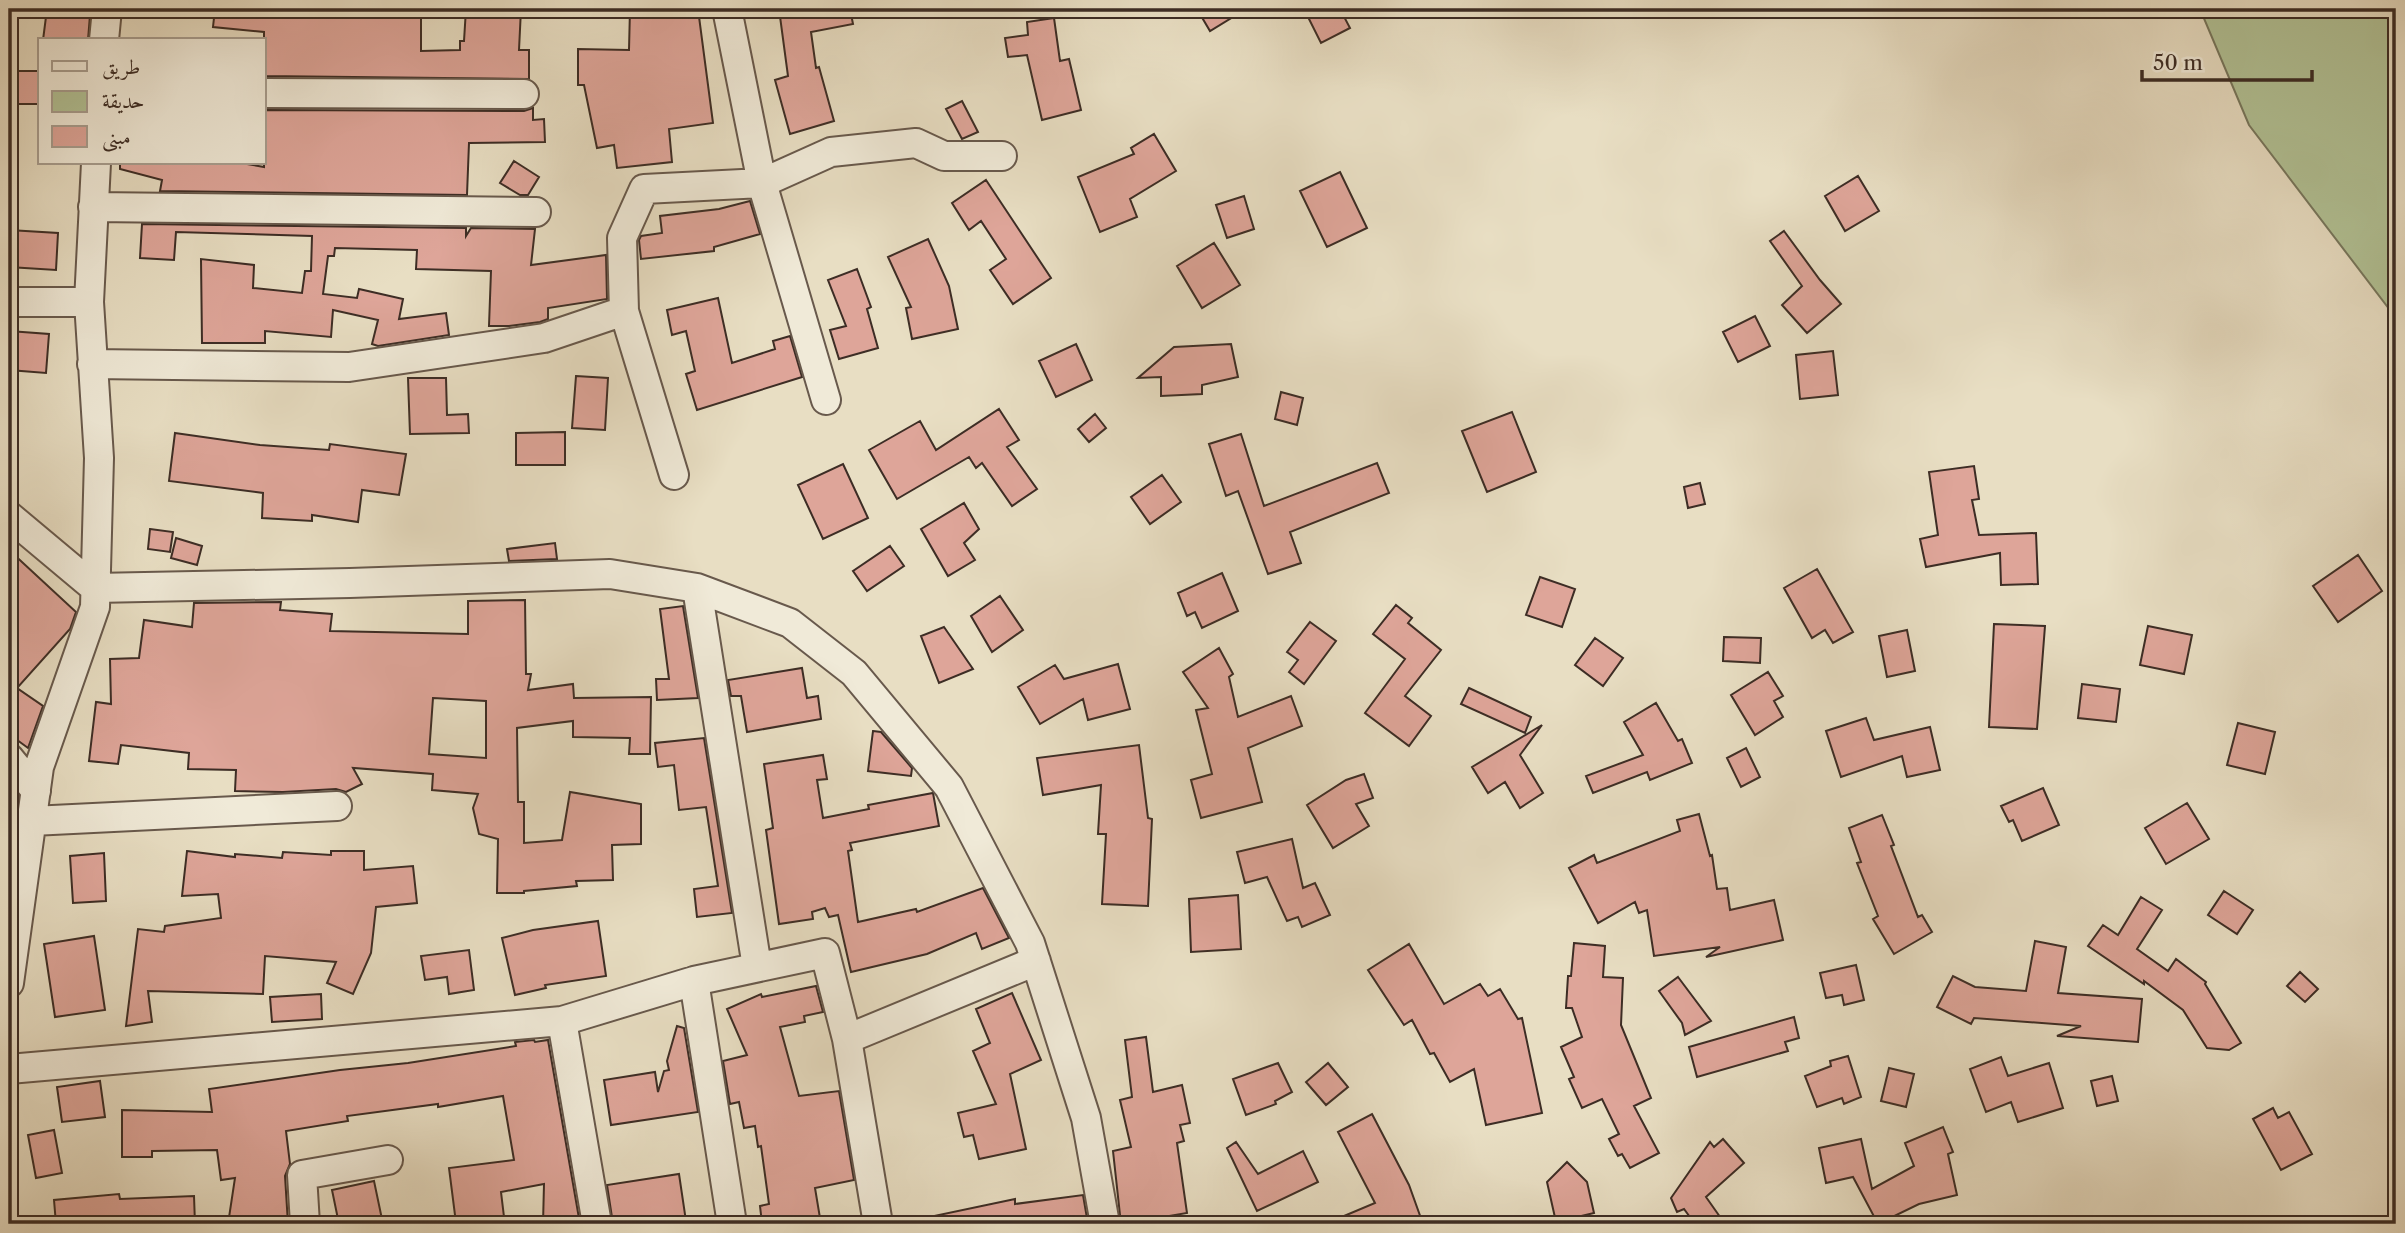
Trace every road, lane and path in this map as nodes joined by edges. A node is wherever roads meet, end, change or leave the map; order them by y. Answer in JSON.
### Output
{"nodes":[{"id":1,"x":107,"y":9,"type":"edge"},
{"id":2,"x":727,"y":9,"type":"edge"},
{"id":3,"x":104,"y":38,"type":"edge"},
{"id":4,"x":266,"y":93,"type":"edge"},
{"id":5,"x":524,"y":94,"type":"dead end"},
{"id":6,"x":1002,"y":156,"type":"dead end"},
{"id":7,"x":96,"y":164,"type":"edge"},
{"id":8,"x":762,"y":183,"type":"junction"},
{"id":9,"x":93,"y":206,"type":"junction"},
{"id":10,"x":536,"y":212,"type":"dead end"},
{"id":11,"x":9,"y":302,"type":"edge"},
{"id":12,"x":89,"y":302,"type":"junction"},
{"id":13,"x":624,"y":311,"type":"junction"},
{"id":14,"x":92,"y":364,"type":"junction"},
{"id":15,"x":826,"y":400,"type":"dead end"},
{"id":16,"x":674,"y":475,"type":"dead end"},
{"id":17,"x":9,"y":516,"type":"edge"},
{"id":18,"x":697,"y":588,"type":"junction"},
{"id":19,"x":96,"y":589,"type":"junction"},
{"id":20,"x":9,"y":758,"type":"edge"},
{"id":21,"x":36,"y":791,"type":"junction"},
{"id":22,"x":337,"y":806,"type":"dead end"},
{"id":23,"x":32,"y":821,"type":"junction"},
{"id":24,"x":13,"y":929,"type":"edge"},
{"id":25,"x":1036,"y":961,"type":"junction"},
{"id":26,"x":757,"y":967,"type":"junction"},
{"id":27,"x":694,"y":981,"type":"junction"},
{"id":28,"x":9,"y":983,"type":"edge"},
{"id":29,"x":562,"y":1021,"type":"junction"},
{"id":30,"x":847,"y":1040,"type":"junction"},
{"id":31,"x":9,"y":1069,"type":"edge"},
{"id":32,"x":388,"y":1160,"type":"dead end"},
{"id":33,"x":305,"y":1224,"type":"edge"},
{"id":34,"x":597,"y":1224,"type":"edge"},
{"id":35,"x":732,"y":1224,"type":"edge"},
{"id":36,"x":878,"y":1224,"type":"edge"},
{"id":37,"x":1105,"y":1224,"type":"edge"}],
"edges":[{"from":1,"to":3,"type":"street"},
{"from":2,"to":8,"type":"street"},
{"from":4,"to":5,"type":"street"},
{"from":6,"to":8,"type":"street"},
{"from":7,"to":9,"type":"street"},
{"from":8,"to":13,"type":"street"},
{"from":8,"to":15,"type":"street"},
{"from":9,"to":10,"type":"street"},
{"from":9,"to":12,"type":"street"},
{"from":11,"to":12,"type":"street"},
{"from":12,"to":14,"type":"street"},
{"from":13,"to":14,"type":"street"},
{"from":13,"to":16,"type":"street"},
{"from":14,"to":19,"type":"street"},
{"from":17,"to":19,"type":"street"},
{"from":18,"to":19,"type":"street"},
{"from":18,"to":25,"type":"street"},
{"from":18,"to":26,"type":"street"},
{"from":19,"to":21,"type":"street"},
{"from":20,"to":21,"type":"street"},
{"from":21,"to":23,"type":"street"},
{"from":22,"to":23,"type":"street"},
{"from":23,"to":24,"type":"street"},
{"from":24,"to":28,"type":"street"},
{"from":25,"to":30,"type":"street"},
{"from":25,"to":37,"type":"street"},
{"from":26,"to":27,"type":"street"},
{"from":26,"to":30,"type":"street"},
{"from":27,"to":29,"type":"street"},
{"from":27,"to":35,"type":"street"},
{"from":29,"to":31,"type":"street"},
{"from":29,"to":34,"type":"street"},
{"from":30,"to":36,"type":"street"},
{"from":32,"to":33,"type":"street"}]}
